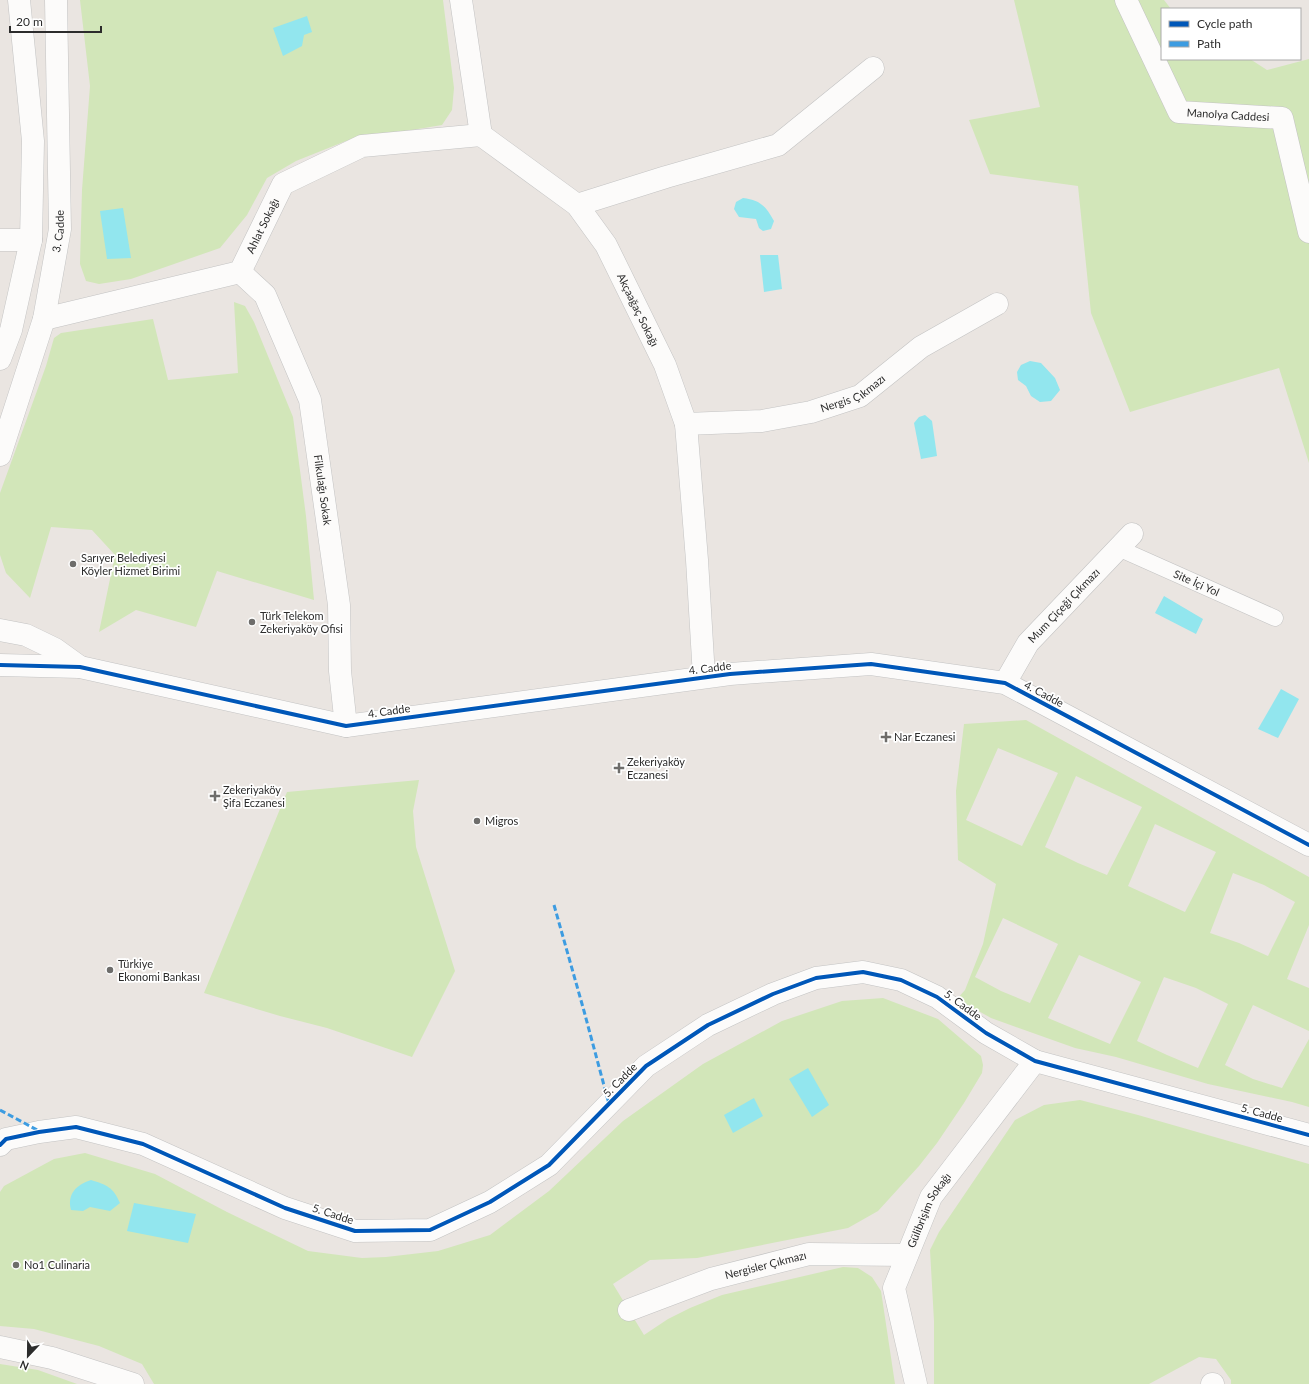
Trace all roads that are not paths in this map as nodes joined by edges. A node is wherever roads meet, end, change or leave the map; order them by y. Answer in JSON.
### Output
{"nodes":[{"id":1,"x":19,"y":0,"type":"edge"},
{"id":2,"x":56,"y":0,"type":"edge"},
{"id":3,"x":461,"y":0,"type":"edge"},
{"id":4,"x":1126,"y":0,"type":"edge"},
{"id":5,"x":872,"y":68,"type":"dead end"},
{"id":6,"x":481,"y":135,"type":"junction"},
{"id":7,"x":577,"y":205,"type":"junction"},
{"id":8,"x":1309,"y":232,"type":"edge"},
{"id":9,"x":0,"y":240,"type":"edge"},
{"id":10,"x":31,"y":240,"type":"junction"},
{"id":11,"x":240,"y":272,"type":"junction"},
{"id":12,"x":997,"y":304,"type":"dead end"},
{"id":13,"x":44,"y":319,"type":"junction"},
{"id":14,"x":0,"y":359,"type":"edge"},
{"id":15,"x":686,"y":424,"type":"junction"},
{"id":16,"x":0,"y":455,"type":"edge"},
{"id":17,"x":1125,"y":541,"type":"joint"},
{"id":18,"x":1275,"y":618,"type":"dead end"},
{"id":19,"x":0,"y":630,"type":"edge"},
{"id":20,"x":0,"y":665,"type":"edge"},
{"id":21,"x":80,"y":667,"type":"junction"},
{"id":22,"x":704,"y":677,"type":"junction"},
{"id":23,"x":1005,"y":683,"type":"junction"},
{"id":24,"x":346,"y":726,"type":"junction"},
{"id":25,"x":1309,"y":845,"type":"edge"},
{"id":26,"x":1035,"y":1060,"type":"junction"},
{"id":27,"x":1309,"y":1135,"type":"edge"},
{"id":28,"x":0,"y":1145,"type":"edge"},
{"id":29,"x":908,"y":1255,"type":"junction"},
{"id":30,"x":629,"y":1310,"type":"dead end"},
{"id":31,"x":0,"y":1347,"type":"edge"},
{"id":32,"x":133,"y":1384,"type":"edge"},
{"id":33,"x":916,"y":1384,"type":"edge"}],
"edges":[{"from":1,"to":10,"type":"street"},
{"from":2,"to":13,"type":"street","name":"3. Cadde"},
{"from":3,"to":6,"type":"street"},
{"from":4,"to":8,"type":"street","name":"Manolya Caddesi"},
{"from":5,"to":7,"type":"street"},
{"from":6,"to":7,"type":"street","name":"Akçaağaç Sokağı"},
{"from":6,"to":11,"type":"street","name":"Ahlat Sokağı"},
{"from":7,"to":15,"type":"street","name":"Akçaağaç Sokağı"},
{"from":9,"to":10,"type":"street"},
{"from":10,"to":14,"type":"street"},
{"from":11,"to":13,"type":"street"},
{"from":11,"to":24,"type":"street","name":"Filkulağı Sokak"},
{"from":12,"to":15,"type":"street","name":"Nergis Çıkmazı"},
{"from":13,"to":16,"type":"street","name":"3. Cadde"},
{"from":15,"to":22,"type":"street","name":"Akçaağaç Sokağı"},
{"from":17,"to":18,"type":"lane","name":"Site İçi Yol"},
{"from":17,"to":23,"type":"street","name":"Mum Çiçeği Çıkmazı"},
{"from":19,"to":21,"type":"street"},
{"from":20,"to":21,"type":"street"},
{"from":21,"to":24,"type":"street","name":"4. Cadde"},
{"from":22,"to":23,"type":"street","name":"4. Cadde"},
{"from":22,"to":24,"type":"street","name":"4. Cadde"},
{"from":23,"to":25,"type":"street","name":"4. Cadde"},
{"from":26,"to":27,"type":"street","name":"5. Cadde"},
{"from":26,"to":28,"type":"street","name":"5. Cadde"},
{"from":26,"to":29,"type":"street","name":"Gülibrişim Sokağı"},
{"from":29,"to":30,"type":"street","name":"Nergisler Çıkmazı"},
{"from":29,"to":33,"type":"street","name":"Gülibrişim Sokağı"},
{"from":31,"to":32,"type":"street"}]}
